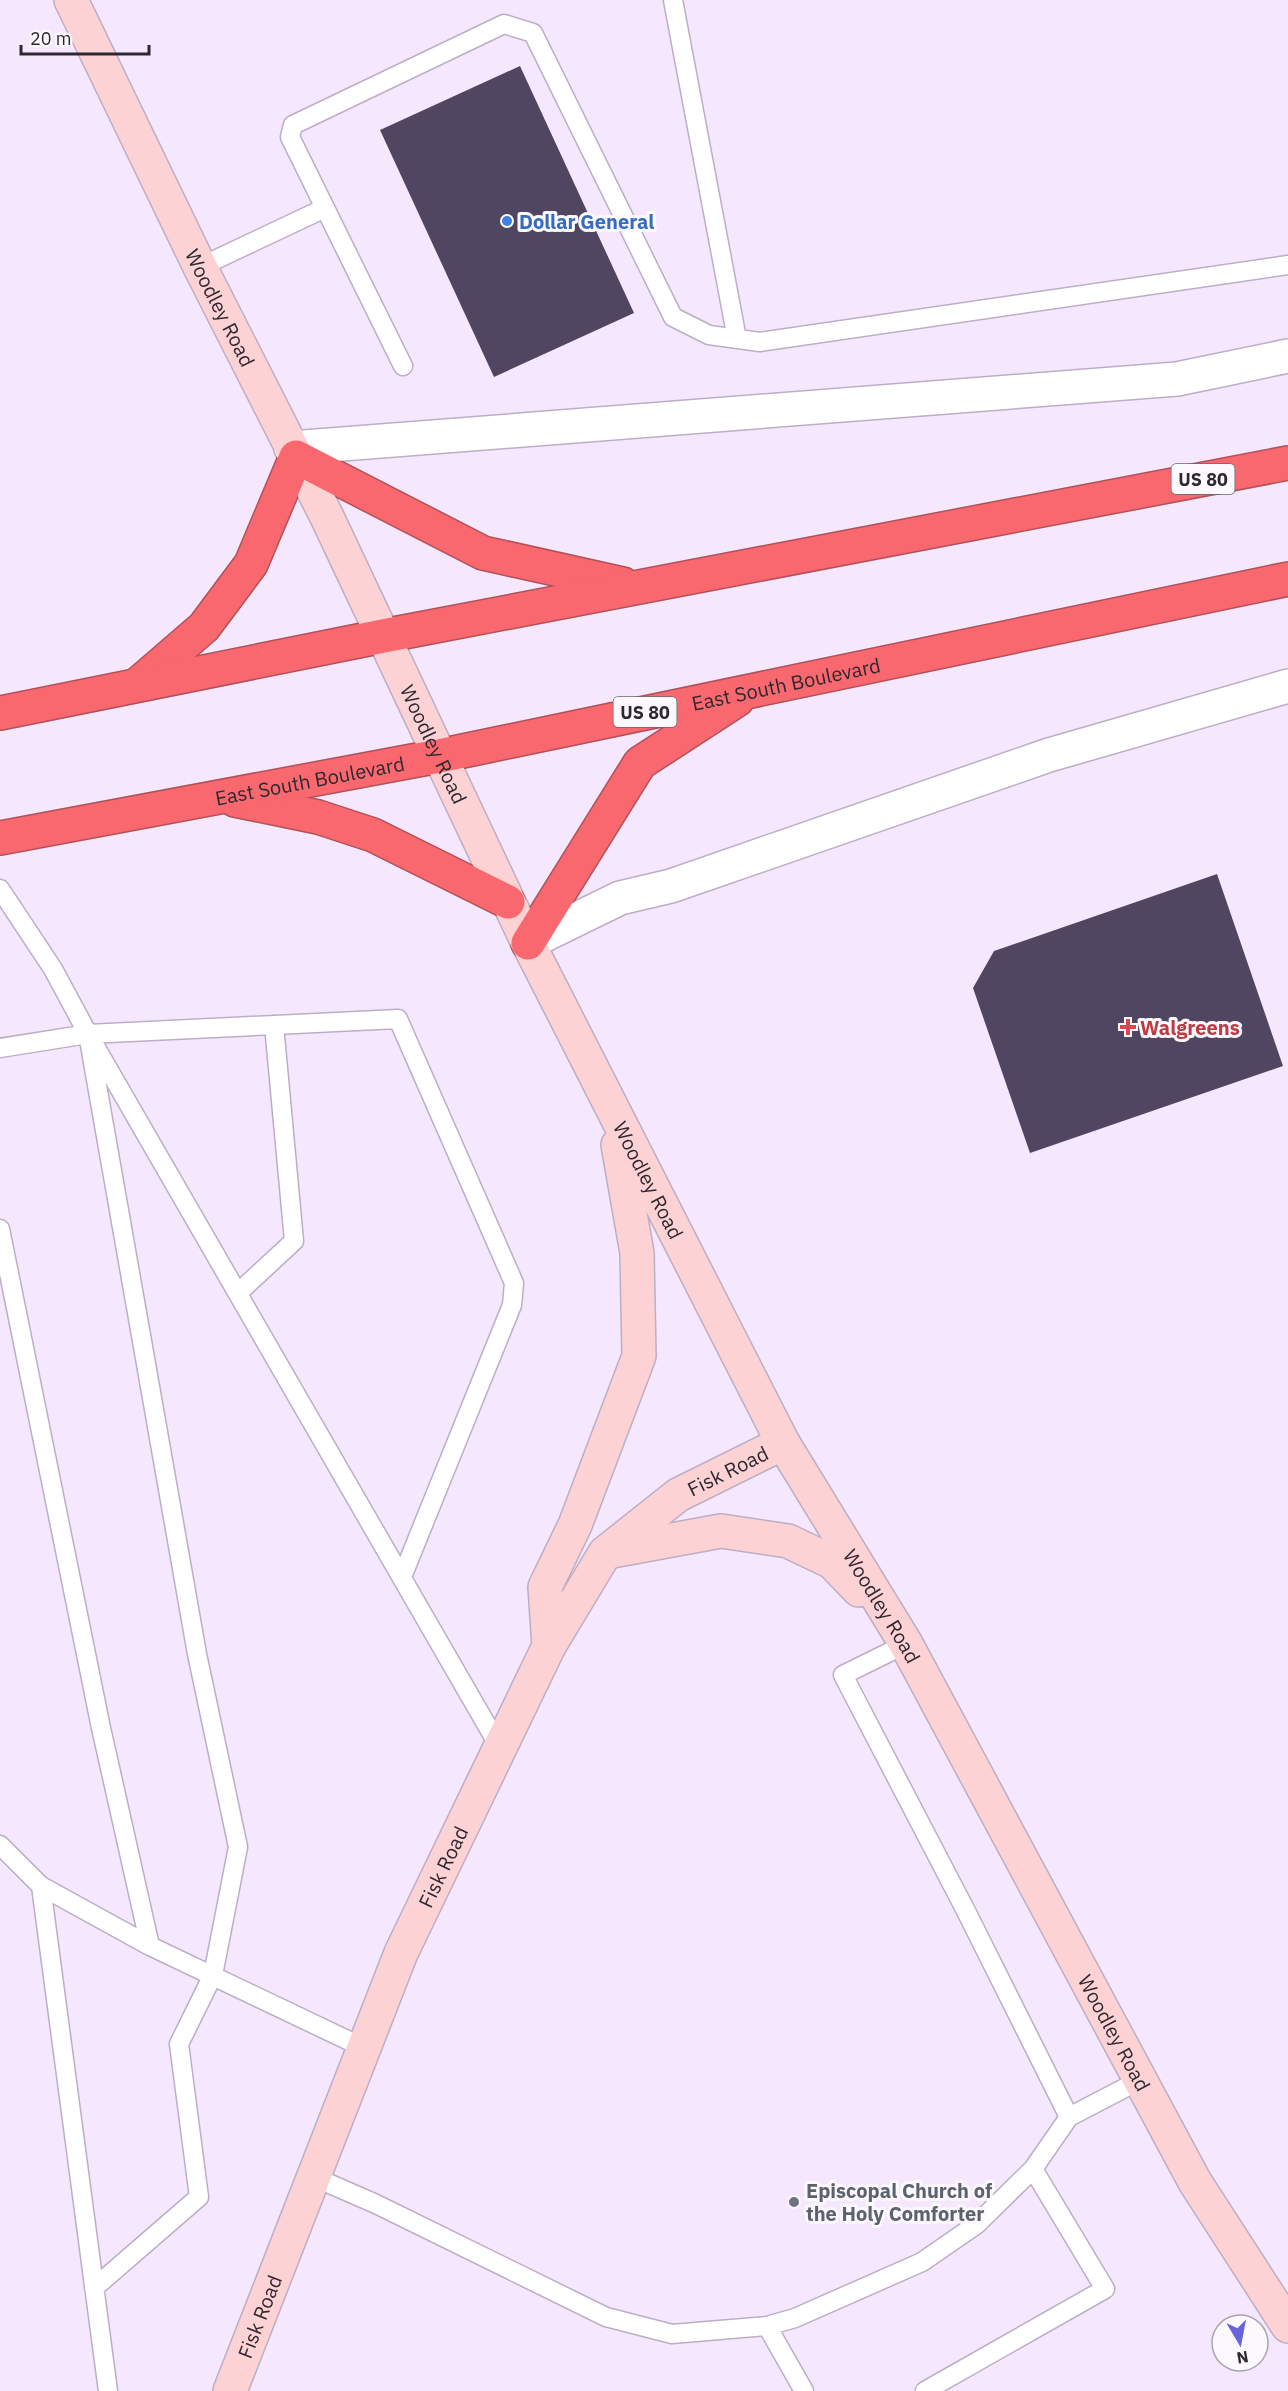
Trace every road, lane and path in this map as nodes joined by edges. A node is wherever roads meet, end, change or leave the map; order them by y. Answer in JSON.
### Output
{"nodes":[{"id":1,"x":71,"y":0,"type":"edge"},
{"id":2,"x":673,"y":0,"type":"edge"},
{"id":3,"x":325,"y":208,"type":"junction"},
{"id":4,"x":1288,"y":266,"type":"edge"},
{"id":5,"x":200,"y":267,"type":"junction"},
{"id":6,"x":737,"y":339,"type":"junction"},
{"id":7,"x":1288,"y":357,"type":"edge"},
{"id":8,"x":403,"y":366,"type":"dead end"},
{"id":9,"x":293,"y":453,"type":"junction"},
{"id":10,"x":1288,"y":463,"type":"edge"},
{"id":11,"x":1288,"y":579,"type":"edge"},
{"id":12,"x":637,"y":587,"type":"junction"},
{"id":13,"x":383,"y":636,"type":"junction"},
{"id":14,"x":137,"y":686,"type":"junction"},
{"id":15,"x":1288,"y":686,"type":"edge"},
{"id":16,"x":752,"y":690,"type":"junction"},
{"id":17,"x":0,"y":713,"type":"edge"},
{"id":18,"x":439,"y":756,"type":"junction"},
{"id":19,"x":219,"y":797,"type":"junction"},
{"id":20,"x":0,"y":838,"type":"edge"},
{"id":21,"x":0,"y":889,"type":"edge"},
{"id":22,"x":508,"y":902,"type":"junction"},
{"id":23,"x":528,"y":943,"type":"junction"},
{"id":24,"x":274,"y":1025,"type":"junction"},
{"id":25,"x":88,"y":1034,"type":"junction"},
{"id":26,"x":0,"y":1048,"type":"edge"},
{"id":27,"x":613,"y":1114,"type":"junction"},
{"id":28,"x":0,"y":1229,"type":"edge"},
{"id":29,"x":239,"y":1292,"type":"junction"},
{"id":30,"x":783,"y":1443,"type":"junction"},
{"id":31,"x":605,"y":1553,"type":"junction"},
{"id":32,"x":402,"y":1577,"type":"junction"},
{"id":33,"x":903,"y":1638,"type":"junction"},
{"id":34,"x":549,"y":1646,"type":"junction"},
{"id":35,"x":500,"y":1748,"type":"junction"},
{"id":36,"x":0,"y":1845,"type":"edge"},
{"id":37,"x":41,"y":1886,"type":"junction"},
{"id":38,"x":150,"y":1946,"type":"junction"},
{"id":39,"x":213,"y":1975,"type":"junction"},
{"id":40,"x":364,"y":2048,"type":"junction"},
{"id":41,"x":1140,"y":2080,"type":"junction"},
{"id":42,"x":1069,"y":2116,"type":"junction"},
{"id":43,"x":1033,"y":2169,"type":"junction"},
{"id":44,"x":314,"y":2177,"type":"junction"},
{"id":45,"x":94,"y":2288,"type":"junction"},
{"id":46,"x":767,"y":2326,"type":"junction"},
{"id":47,"x":1288,"y":2326,"type":"edge"},
{"id":48,"x":108,"y":2391,"type":"edge"},
{"id":49,"x":230,"y":2391,"type":"edge"},
{"id":50,"x":804,"y":2391,"type":"edge"},
{"id":51,"x":925,"y":2391,"type":"edge"}],
"edges":[{"from":1,"to":5,"type":"main road","name":"Woodley Road"},
{"from":2,"to":6,"type":"lane"},
{"from":3,"to":5,"type":"lane"},
{"from":3,"to":6,"type":"lane"},
{"from":3,"to":8,"type":"lane"},
{"from":4,"to":6,"type":"lane"},
{"from":5,"to":9,"type":"main road","name":"Woodley Road"},
{"from":7,"to":9,"type":"street"},
{"from":9,"to":12,"type":"highway"},
{"from":9,"to":13,"type":"main road","name":"Woodley Road"},
{"from":9,"to":14,"type":"highway"},
{"from":10,"to":12,"type":"highway","number":"US 80"},
{"from":11,"to":16,"type":"highway","name":"East South Boulevard","number":"US 80"},
{"from":12,"to":13,"type":"highway","number":"US 80"},
{"from":13,"to":14,"type":"highway","number":"US 80"},
{"from":13,"to":18,"type":"main road","name":"Woodley Road"},
{"from":14,"to":17,"type":"highway","number":"US 80"},
{"from":15,"to":23,"type":"street"},
{"from":16,"to":18,"type":"highway","name":"East South Boulevard","number":"US 80"},
{"from":16,"to":23,"type":"highway"},
{"from":18,"to":19,"type":"highway","name":"East South Boulevard","number":"US 80"},
{"from":18,"to":22,"type":"main road","name":"Woodley Road"},
{"from":19,"to":20,"type":"highway","name":"East South Boulevard","number":"US 80"},
{"from":19,"to":22,"type":"highway"},
{"from":21,"to":25,"type":"lane"},
{"from":22,"to":23,"type":"main road","name":"Woodley Road"},
{"from":23,"to":27,"type":"main road","name":"Woodley Road"},
{"from":24,"to":25,"type":"lane"},
{"from":24,"to":29,"type":"lane"},
{"from":24,"to":32,"type":"lane"},
{"from":25,"to":26,"type":"lane"},
{"from":25,"to":29,"type":"lane"},
{"from":25,"to":39,"type":"lane"},
{"from":27,"to":30,"type":"main road","name":"Woodley Road"},
{"from":27,"to":34,"type":"main road"},
{"from":28,"to":38,"type":"lane"},
{"from":29,"to":32,"type":"lane"},
{"from":30,"to":31,"type":"main road","name":"Fisk Road"},
{"from":30,"to":33,"type":"main road","name":"Woodley Road"},
{"from":31,"to":33,"type":"main road"},
{"from":31,"to":34,"type":"main road","name":"Fisk Road"},
{"from":32,"to":35,"type":"lane"},
{"from":33,"to":41,"type":"main road","name":"Woodley Road"},
{"from":33,"to":42,"type":"lane"},
{"from":34,"to":35,"type":"main road","name":"Fisk Road"},
{"from":35,"to":40,"type":"main road","name":"Fisk Road"},
{"from":36,"to":37,"type":"lane"},
{"from":37,"to":38,"type":"lane"},
{"from":37,"to":45,"type":"lane"},
{"from":38,"to":39,"type":"lane"},
{"from":39,"to":40,"type":"lane"},
{"from":39,"to":45,"type":"lane"},
{"from":40,"to":44,"type":"main road","name":"Fisk Road"},
{"from":41,"to":42,"type":"lane"},
{"from":41,"to":47,"type":"main road","name":"Woodley Road"},
{"from":42,"to":43,"type":"lane"},
{"from":43,"to":46,"type":"lane"},
{"from":43,"to":51,"type":"lane"},
{"from":44,"to":46,"type":"lane"},
{"from":44,"to":49,"type":"main road","name":"Fisk Road"},
{"from":45,"to":48,"type":"lane"},
{"from":46,"to":50,"type":"lane"}]}
